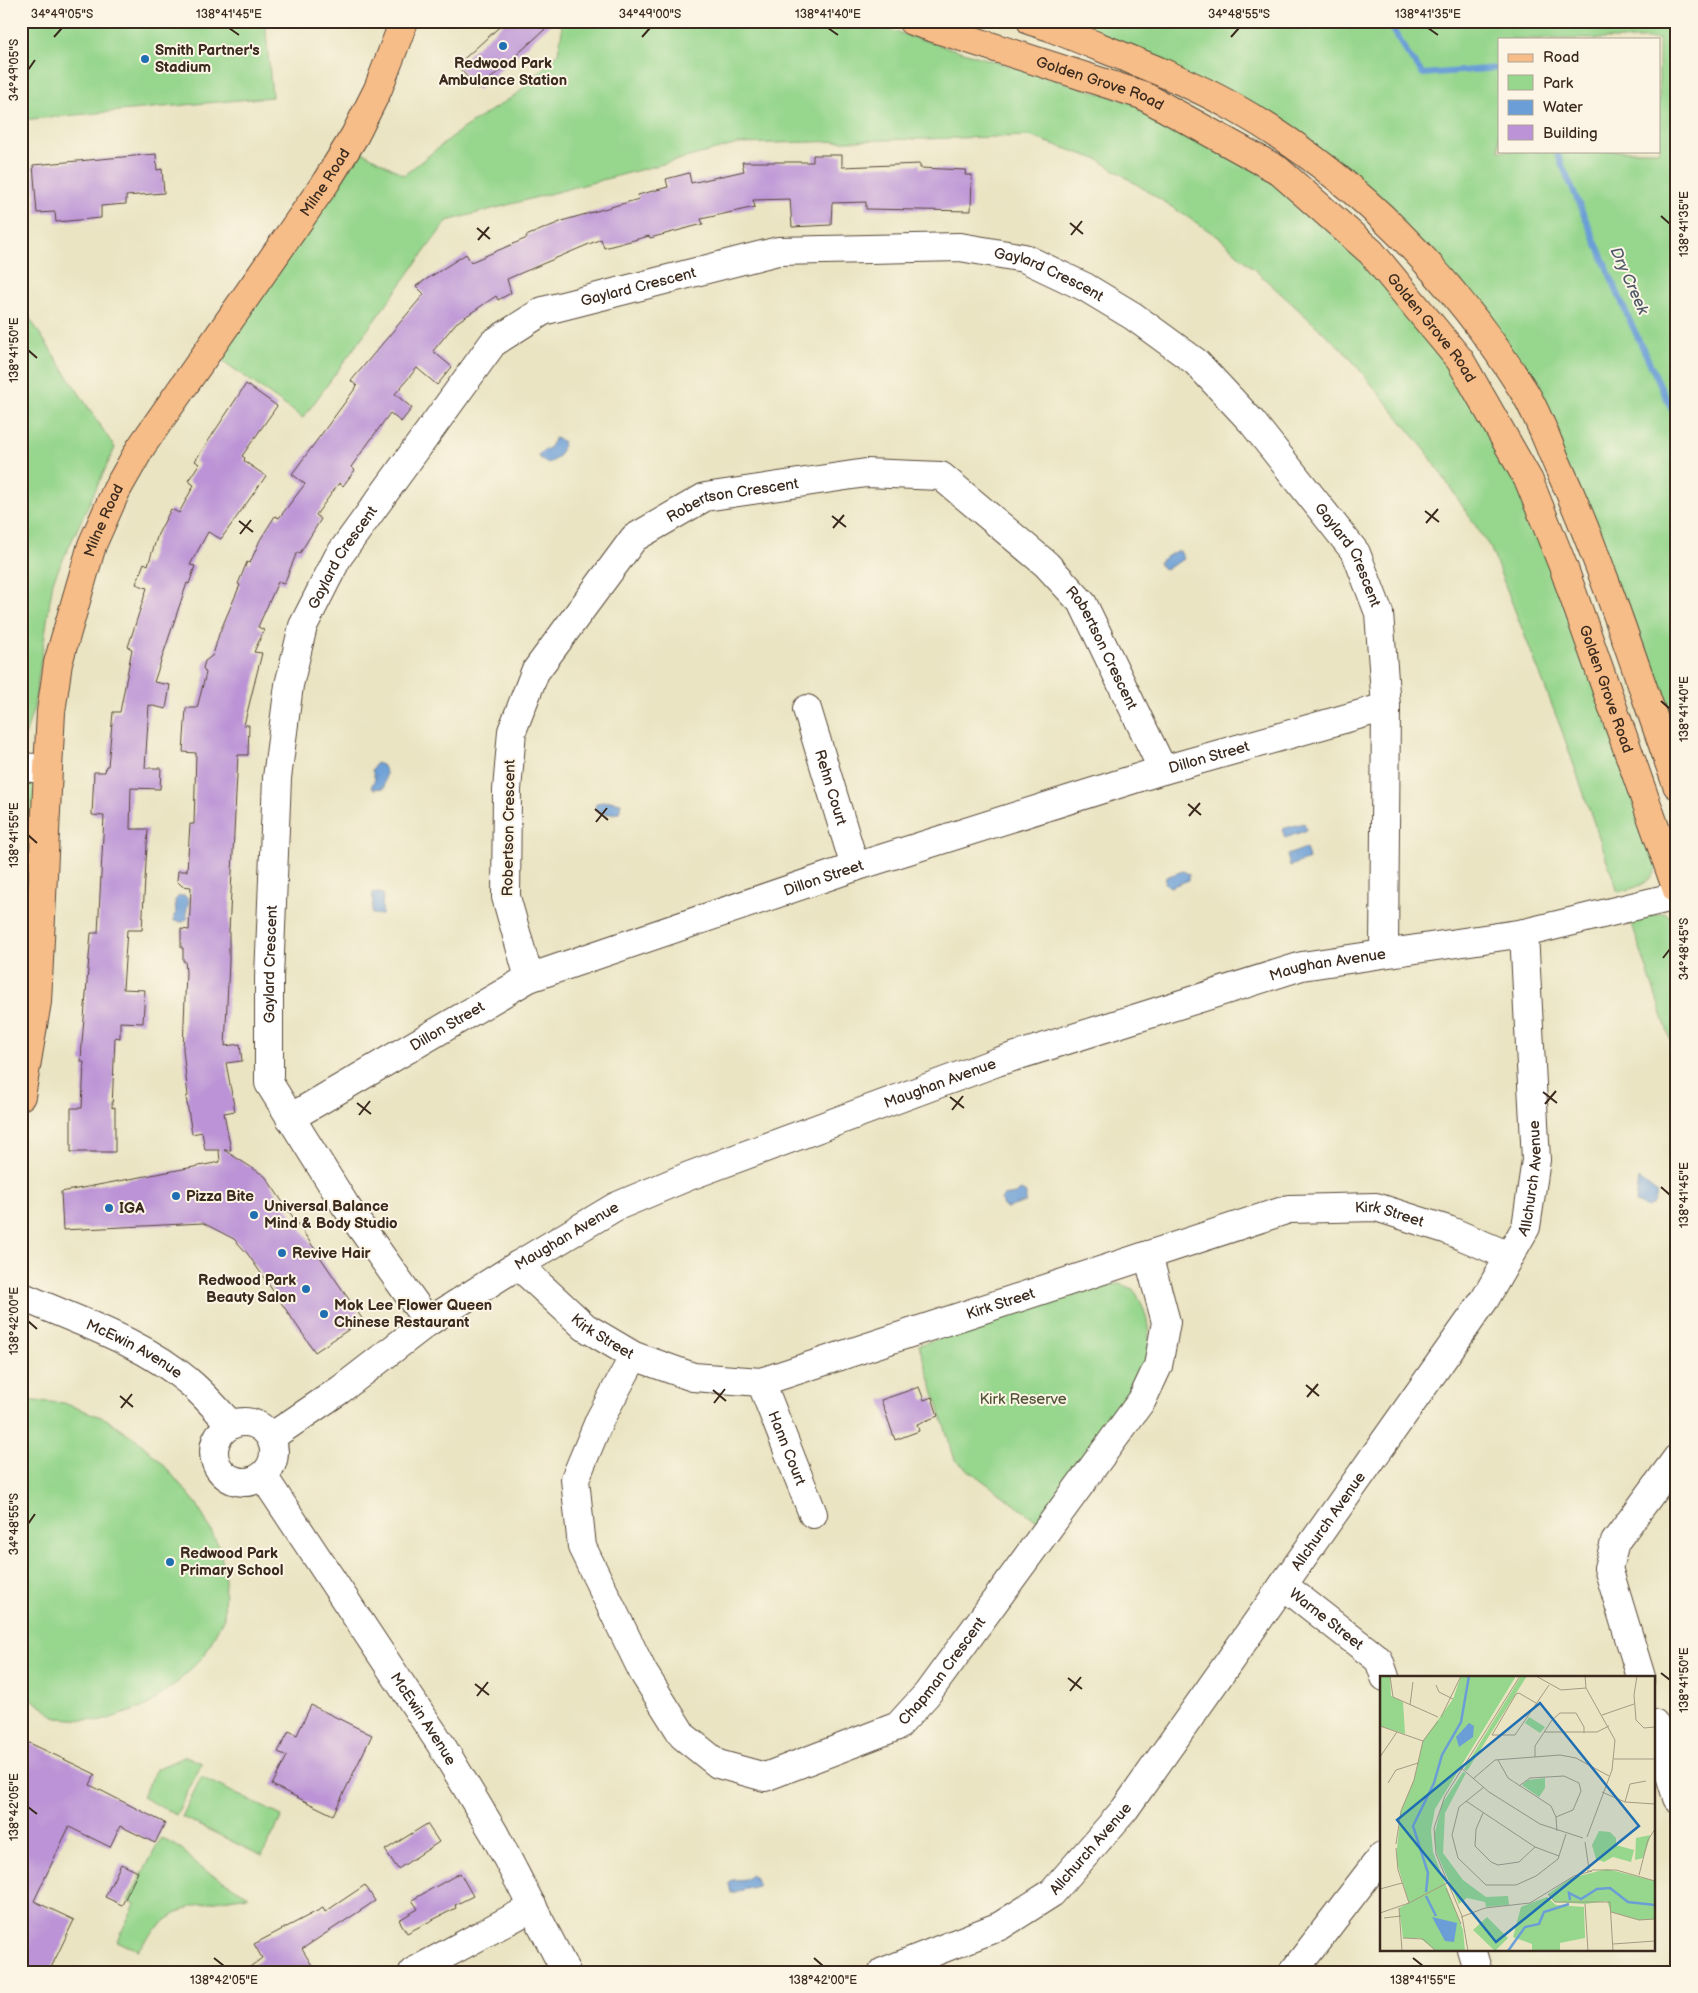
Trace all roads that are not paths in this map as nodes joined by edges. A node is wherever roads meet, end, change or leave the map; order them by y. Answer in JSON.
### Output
{"nodes":[{"id":1,"x":404,"y":21,"type":"edge"},
{"id":2,"x":912,"y":21,"type":"edge"},
{"id":3,"x":1031,"y":21,"type":"edge"},
{"id":4,"x":1386,"y":707,"type":"junction"},
{"id":5,"x":806,"y":709,"type":"dead end"},
{"id":6,"x":34,"y":768,"type":"edge"},
{"id":7,"x":1163,"y":770,"type":"junction"},
{"id":8,"x":1677,"y":785,"type":"edge"},
{"id":9,"x":855,"y":867,"type":"junction"},
{"id":10,"x":1677,"y":890,"type":"edge"},
{"id":11,"x":1677,"y":896,"type":"edge"},
{"id":12,"x":1524,"y":933,"type":"junction"},
{"id":13,"x":1384,"y":952,"type":"junction"},
{"id":14,"x":529,"y":978,"type":"junction"},
{"id":15,"x":21,"y":1096,"type":"edge"},
{"id":16,"x":290,"y":1118,"type":"junction"},
{"id":17,"x":1148,"y":1255,"type":"junction"},
{"id":18,"x":1509,"y":1256,"type":"junction"},
{"id":19,"x":518,"y":1266,"type":"junction"},
{"id":20,"x":21,"y":1296,"type":"edge"},
{"id":21,"x":428,"y":1322,"type":"junction"},
{"id":22,"x":634,"y":1356,"type":"junction"},
{"id":23,"x":761,"y":1382,"type":"junction"},
{"id":24,"x":231,"y":1425,"type":"junction"},
{"id":25,"x":271,"y":1437,"type":"junction"},
{"id":26,"x":1677,"y":1458,"type":"edge"},
{"id":27,"x":263,"y":1476,"type":"junction"},
{"id":28,"x":813,"y":1514,"type":"dead end"},
{"id":29,"x":1283,"y":1585,"type":"junction"},
{"id":30,"x":1385,"y":1676,"type":"edge"},
{"id":31,"x":1640,"y":1676,"type":"edge"},
{"id":32,"x":1656,"y":1730,"type":"edge"},
{"id":33,"x":1677,"y":1798,"type":"edge"},
{"id":34,"x":1380,"y":1859,"type":"edge"},
{"id":35,"x":533,"y":1907,"type":"junction"},
{"id":36,"x":1471,"y":1950,"type":"edge"},
{"id":37,"x":413,"y":1972,"type":"edge"},
{"id":38,"x":566,"y":1972,"type":"edge"},
{"id":39,"x":883,"y":1972,"type":"edge"},
{"id":40,"x":1293,"y":1972,"type":"edge"},
{"id":41,"x":1478,"y":1972,"type":"edge"}],
"edges":[{"from":1,"to":6,"type":"main road","name":"Milne Road"},
{"from":2,"to":10,"type":"main road","name":"Golden Grove Road"},
{"from":3,"to":8,"type":"main road","name":"Golden Grove Road"},
{"from":4,"to":7,"type":"street","name":"Dillon Street"},
{"from":4,"to":13,"type":"street","name":"Gaylard Crescent"},
{"from":4,"to":16,"type":"street","name":"Gaylard Crescent"},
{"from":5,"to":9,"type":"street","name":"Rehn Court"},
{"from":6,"to":15,"type":"main road","name":"Milne Road"},
{"from":7,"to":9,"type":"street","name":"Dillon Street"},
{"from":7,"to":14,"type":"street","name":"Robertson Crescent"},
{"from":9,"to":14,"type":"street","name":"Dillon Street"},
{"from":11,"to":12,"type":"street","name":"Maughan Avenue"},
{"from":12,"to":13,"type":"street","name":"Maughan Avenue"},
{"from":12,"to":18,"type":"street","name":"Allchurch Avenue"},
{"from":13,"to":19,"type":"street","name":"Maughan Avenue"},
{"from":14,"to":16,"type":"street","name":"Dillon Street"},
{"from":16,"to":21,"type":"street","name":"Gaylard Crescent"},
{"from":17,"to":18,"type":"street","name":"Kirk Street"},
{"from":17,"to":22,"type":"street","name":"Chapman Crescent"},
{"from":17,"to":23,"type":"street","name":"Kirk Street"},
{"from":18,"to":29,"type":"street","name":"Allchurch Avenue"},
{"from":19,"to":21,"type":"street","name":"Maughan Avenue"},
{"from":19,"to":22,"type":"street","name":"Kirk Street"},
{"from":20,"to":24,"type":"street","name":"McEwin Avenue"},
{"from":21,"to":25,"type":"street","name":"Maughan Avenue"},
{"from":22,"to":23,"type":"street","name":"Kirk Street"},
{"from":23,"to":28,"type":"street","name":"Hann Court"},
{"from":24,"to":25,"type":"street"},
{"from":24,"to":27,"type":"street"},
{"from":25,"to":27,"type":"street"},
{"from":26,"to":31,"type":"street"},
{"from":27,"to":35,"type":"street","name":"McEwin Avenue"},
{"from":29,"to":30,"type":"street","name":"Warne Street"},
{"from":29,"to":39,"type":"street","name":"Allchurch Avenue"},
{"from":32,"to":33,"type":"street"},
{"from":34,"to":40,"type":"street"},
{"from":35,"to":37,"type":"street"},
{"from":35,"to":38,"type":"street","name":"McEwin Avenue"},
{"from":36,"to":41,"type":"street"}]}
